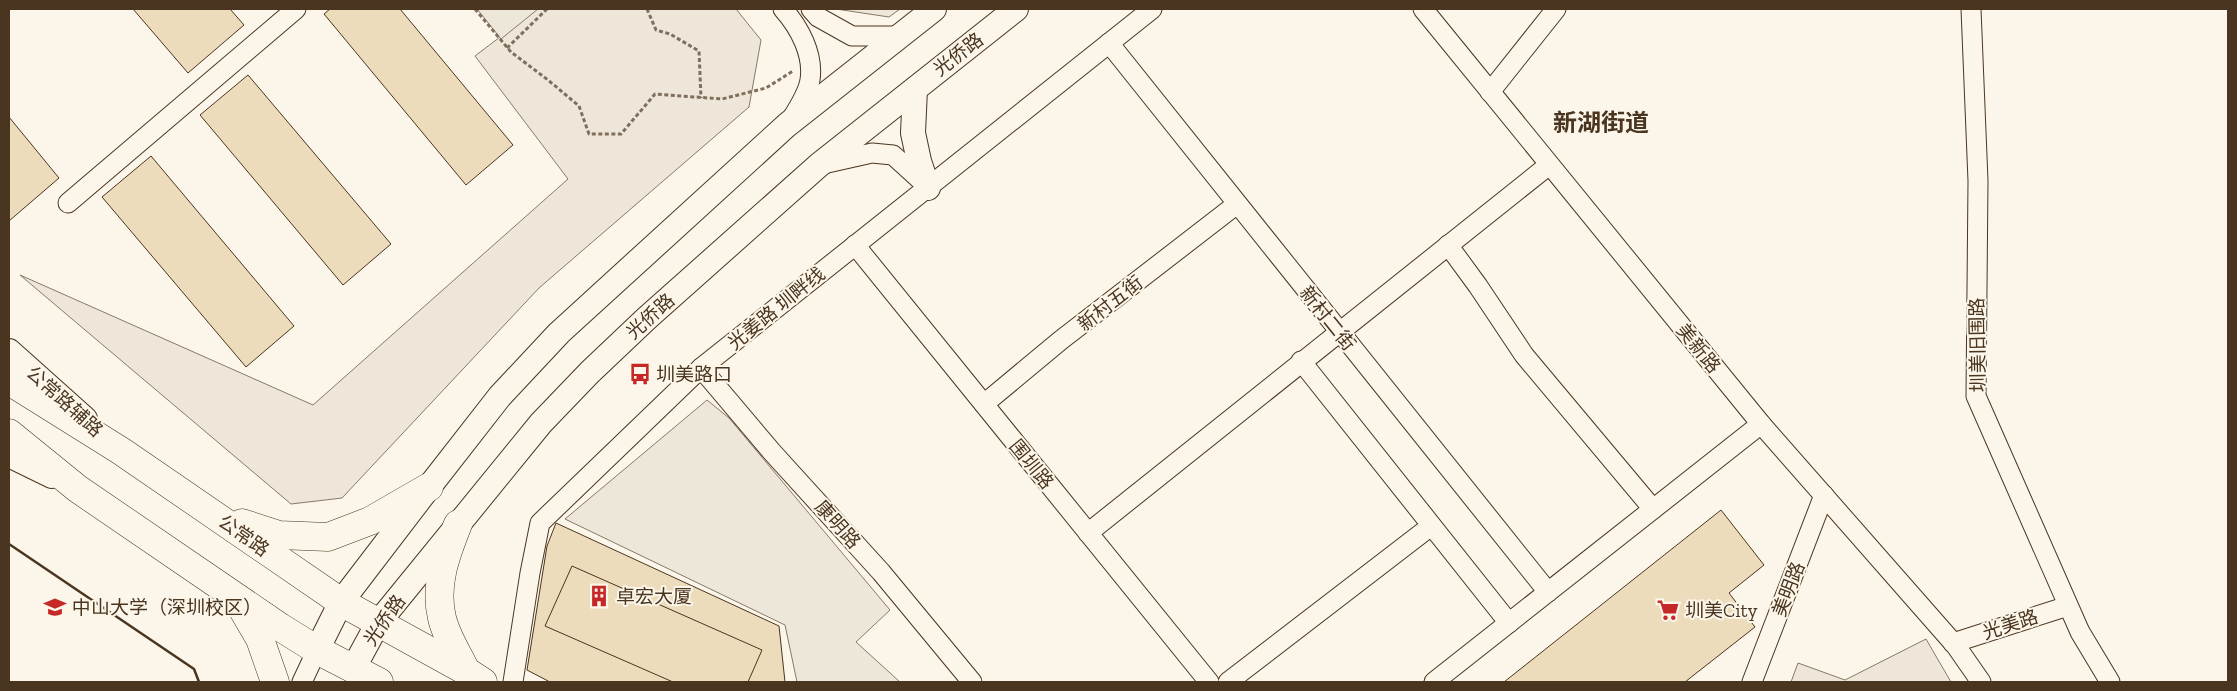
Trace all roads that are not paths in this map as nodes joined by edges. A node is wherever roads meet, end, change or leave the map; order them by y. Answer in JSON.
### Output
{"nodes":[{"id":1,"x":296,"y":9,"type":"edge"},
{"id":2,"x":783,"y":9,"type":"edge"},
{"id":3,"x":811,"y":9,"type":"edge"},
{"id":4,"x":934,"y":9,"type":"edge"},
{"id":5,"x":1016,"y":9,"type":"edge"},
{"id":6,"x":1152,"y":9,"type":"edge"},
{"id":7,"x":1423,"y":9,"type":"edge"},
{"id":8,"x":1556,"y":9,"type":"edge"},
{"id":9,"x":1971,"y":9,"type":"edge"},
{"id":10,"x":899,"y":36,"type":"junction"},
{"id":11,"x":1109,"y":43,"type":"junction"},
{"id":12,"x":915,"y":89,"type":"junction"},
{"id":13,"x":1490,"y":92,"type":"junction"},
{"id":14,"x":787,"y":125,"type":"junction"},
{"id":15,"x":819,"y":165,"type":"junction"},
{"id":16,"x":1549,"y":165,"type":"junction"},
{"id":17,"x":928,"y":188,"type":"junction"},
{"id":18,"x":68,"y":203,"type":"dead end"},
{"id":19,"x":1237,"y":204,"type":"junction"},
{"id":20,"x":1448,"y":245,"type":"junction"},
{"id":21,"x":855,"y":246,"type":"junction"},
{"id":22,"x":1339,"y":332,"type":"junction"},
{"id":23,"x":9,"y":351,"type":"edge"},
{"id":24,"x":1301,"y":361,"type":"junction"},
{"id":25,"x":701,"y":368,"type":"junction"},
{"id":26,"x":9,"y":381,"type":"edge"},
{"id":27,"x":984,"y":404,"type":"junction"},
{"id":28,"x":1761,"y":424,"type":"junction"},
{"id":29,"x":9,"y":433,"type":"edge"},
{"id":30,"x":121,"y":451,"type":"junction"},
{"id":31,"x":9,"y":456,"type":"edge"},
{"id":32,"x":428,"y":487,"type":"junction"},
{"id":33,"x":78,"y":489,"type":"junction"},
{"id":34,"x":1824,"y":495,"type":"junction"},
{"id":35,"x":1654,"y":509,"type":"junction"},
{"id":36,"x":212,"y":513,"type":"junction"},
{"id":37,"x":458,"y":524,"type":"junction"},
{"id":38,"x":1431,"y":526,"type":"junction"},
{"id":39,"x":1088,"y":533,"type":"junction"},
{"id":40,"x":1548,"y":592,"type":"junction"},
{"id":41,"x":234,"y":596,"type":"junction"},
{"id":42,"x":341,"y":602,"type":"junction"},
{"id":43,"x":2068,"y":606,"type":"junction"},
{"id":44,"x":378,"y":623,"type":"junction"},
{"id":45,"x":1509,"y":623,"type":"junction"},
{"id":46,"x":1953,"y":643,"type":"junction"},
{"id":47,"x":317,"y":650,"type":"junction"},
{"id":48,"x":349,"y":675,"type":"edge"},
{"id":49,"x":474,"y":676,"type":"edge"},
{"id":50,"x":275,"y":682,"type":"edge"},
{"id":51,"x":302,"y":682,"type":"edge"},
{"id":52,"x":379,"y":682,"type":"edge"},
{"id":53,"x":513,"y":682,"type":"edge"},
{"id":54,"x":972,"y":682,"type":"edge"},
{"id":55,"x":1210,"y":682,"type":"edge"},
{"id":56,"x":1228,"y":682,"type":"edge"},
{"id":57,"x":1434,"y":682,"type":"edge"},
{"id":58,"x":1752,"y":682,"type":"edge"},
{"id":59,"x":1981,"y":682,"type":"edge"},
{"id":60,"x":2110,"y":682,"type":"edge"}],
"edges":[{"from":1,"to":18,"type":"street"},
{"from":2,"to":14,"type":"street"},
{"from":3,"to":10,"type":"street"},
{"from":4,"to":10,"type":"main road"},
{"from":5,"to":12,"type":"main road","name":"光侨路"},
{"from":6,"to":11,"type":"street","name":"光姜路 圳畔线"},
{"from":7,"to":13,"type":"street","name":"美新路"},
{"from":8,"to":13,"type":"street"},
{"from":9,"to":43,"type":"street","name":"圳美旧围路"},
{"from":10,"to":14,"type":"main road"},
{"from":11,"to":17,"type":"street","name":"光姜路 圳畔线"},
{"from":11,"to":19,"type":"street","name":"新村二街"},
{"from":12,"to":15,"type":"main road","name":"光侨路"},
{"from":12,"to":17,"type":"main road"},
{"from":13,"to":16,"type":"street","name":"美新路"},
{"from":14,"to":32,"type":"main road"},
{"from":15,"to":17,"type":"street"},
{"from":15,"to":37,"type":"main road","name":"光侨路"},
{"from":16,"to":20,"type":"street"},
{"from":16,"to":28,"type":"street","name":"美新路"},
{"from":17,"to":21,"type":"street","name":"光姜路 圳畔线"},
{"from":19,"to":22,"type":"street","name":"新村二街"},
{"from":19,"to":27,"type":"street","name":"新村五街"},
{"from":20,"to":22,"type":"street"},
{"from":20,"to":35,"type":"street"},
{"from":21,"to":25,"type":"street","name":"光姜路 圳畔线"},
{"from":21,"to":27,"type":"street","name":"围圳路"},
{"from":22,"to":24,"type":"street"},
{"from":22,"to":40,"type":"street","name":"新村二街"},
{"from":23,"to":30,"type":"main road","name":"公常路辅路"},
{"from":24,"to":38,"type":"street"},
{"from":24,"to":39,"type":"street"},
{"from":25,"to":53,"type":"street","name":"光姜路 圳畔线"},
{"from":25,"to":54,"type":"street","name":"康明路"},
{"from":26,"to":30,"type":"highway","name":"公常路"},
{"from":27,"to":39,"type":"street","name":"围圳路"},
{"from":28,"to":34,"type":"street","name":"美新路"},
{"from":28,"to":35,"type":"street"},
{"from":29,"to":33,"type":"highway"},
{"from":30,"to":36,"type":"highway","name":"公常路"},
{"from":31,"to":33,"type":"main road"},
{"from":32,"to":36,"type":"highway"},
{"from":32,"to":42,"type":"main road"},
{"from":33,"to":41,"type":"highway"},
{"from":34,"to":46,"type":"street","name":"美新路"},
{"from":34,"to":58,"type":"street","name":"美明路"},
{"from":35,"to":40,"type":"street"},
{"from":36,"to":42,"type":"highway","name":"公常路"},
{"from":37,"to":44,"type":"main road","name":"光侨路"},
{"from":37,"to":49,"type":"highway"},
{"from":38,"to":45,"type":"street"},
{"from":38,"to":56,"type":"street"},
{"from":39,"to":55,"type":"street","name":"围圳路"},
{"from":40,"to":45,"type":"street"},
{"from":41,"to":47,"type":"highway"},
{"from":41,"to":50,"type":"highway"},
{"from":42,"to":44,"type":"highway","name":"公常路"},
{"from":42,"to":47,"type":"main road"},
{"from":43,"to":46,"type":"street","name":"光美路"},
{"from":43,"to":60,"type":"street","name":"圳美旧围路"},
{"from":44,"to":48,"type":"main road","name":"光侨路"},
{"from":44,"to":49,"type":"highway","name":"公常路"},
{"from":45,"to":57,"type":"street"},
{"from":46,"to":59,"type":"street","name":"美新路"},
{"from":47,"to":48,"type":"highway"},
{"from":47,"to":51,"type":"street"},
{"from":48,"to":52,"type":"highway"}]}
